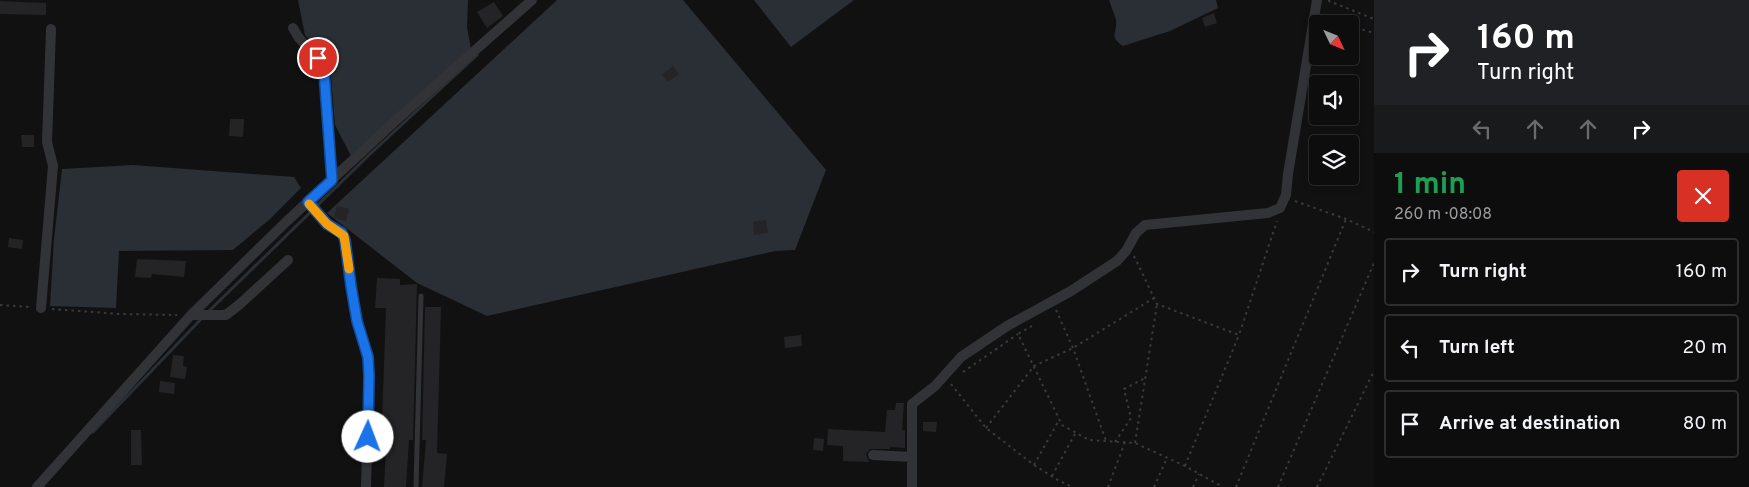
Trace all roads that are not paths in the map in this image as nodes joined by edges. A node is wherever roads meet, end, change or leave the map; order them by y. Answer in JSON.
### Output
{"nodes":[{"id":1,"x":532,"y":0,"type":"edge"},
{"id":2,"x":1317,"y":0,"type":"edge"},
{"id":3,"x":293,"y":28,"type":"dead end"},
{"id":4,"x":51,"y":29,"type":"dead end"},
{"id":5,"x":332,"y":180,"type":"junction"},
{"id":6,"x":312,"y":207,"type":"junction"},
{"id":7,"x":288,"y":260,"type":"dead end"},
{"id":8,"x":421,"y":296,"type":"dead end"},
{"id":9,"x":41,"y":308,"type":"road end"},
{"id":10,"x":196,"y":315,"type":"junction"},
{"id":11,"x":873,"y":455,"type":"dead end"},
{"id":12,"x":912,"y":457,"type":"junction"},
{"id":13,"x":37,"y":487,"type":"edge"},
{"id":14,"x":366,"y":487,"type":"edge"},
{"id":15,"x":416,"y":487,"type":"edge"},
{"id":16,"x":912,"y":487,"type":"edge"}],
"edges":[{"from":1,"to":5,"type":"street"},
{"from":2,"to":12,"type":"street"},
{"from":3,"to":5,"type":"street"},
{"from":4,"to":9,"type":"street"},
{"from":5,"to":6,"type":"street"},
{"from":6,"to":10,"type":"street"},
{"from":6,"to":14,"type":"street"},
{"from":7,"to":10,"type":"street"},
{"from":8,"to":15,"type":"lane"},
{"from":10,"to":13,"type":"street"},
{"from":11,"to":12,"type":"street"},
{"from":12,"to":16,"type":"street"}]}
